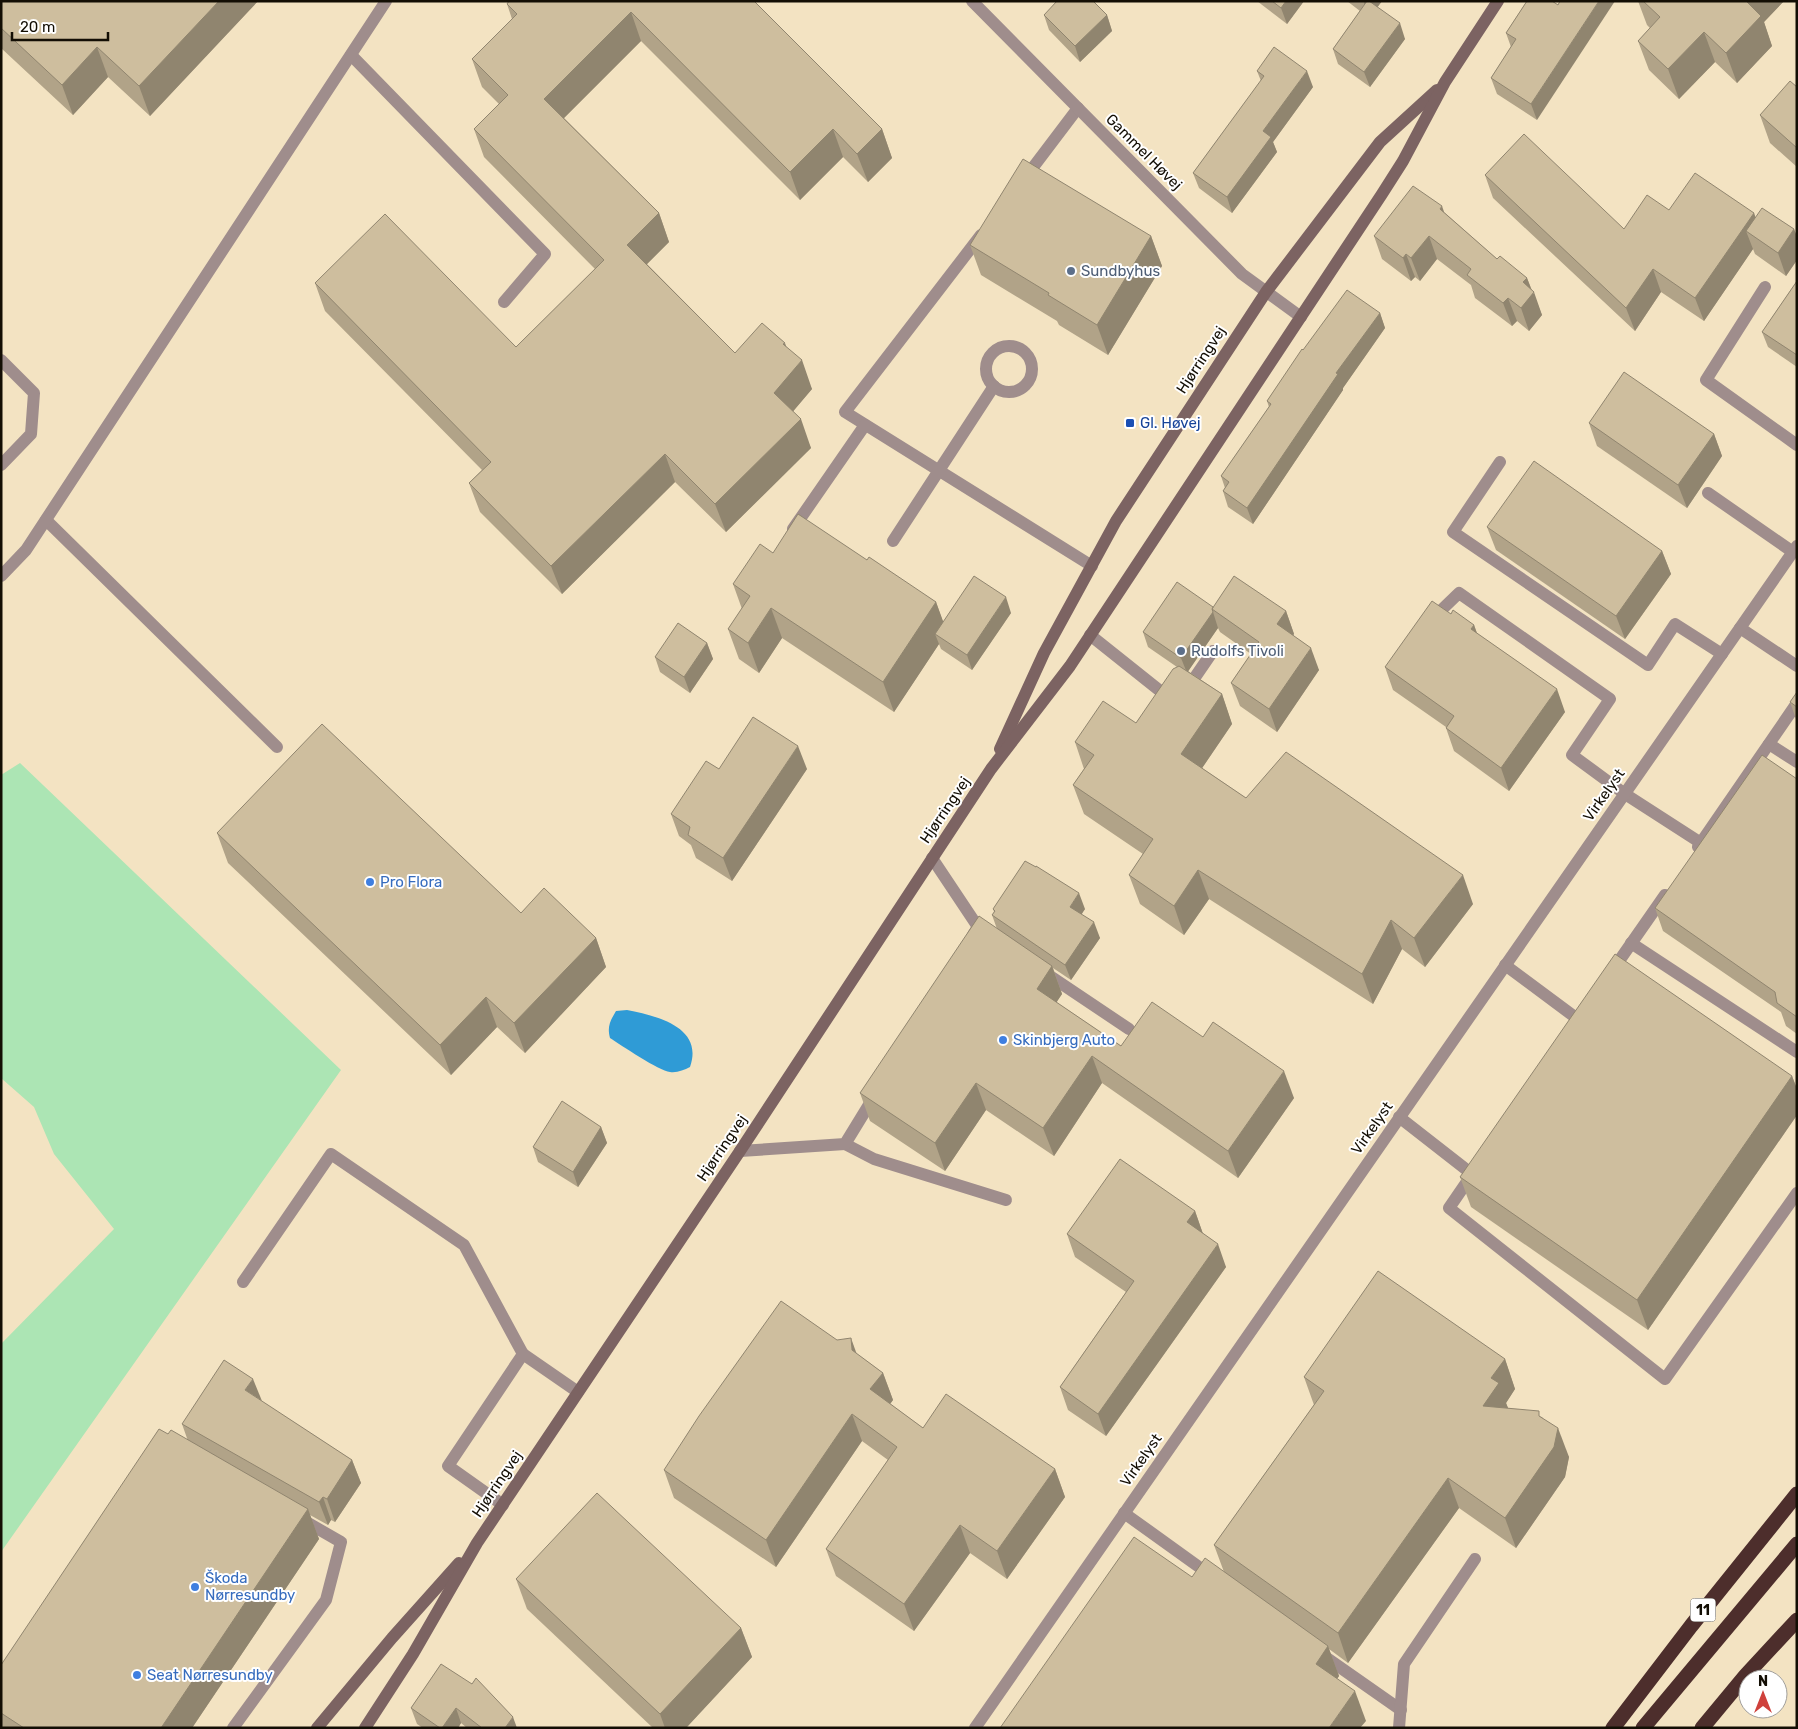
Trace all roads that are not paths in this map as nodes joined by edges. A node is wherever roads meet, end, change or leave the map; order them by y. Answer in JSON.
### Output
{"nodes":[{"id":1,"x":386,"y":1,"type":"edge"},
{"id":2,"x":972,"y":1,"type":"edge"},
{"id":3,"x":1498,"y":1,"type":"edge"},
{"id":4,"x":350,"y":55,"type":"junction"},
{"id":5,"x":1445,"y":82,"type":"junction"},
{"id":6,"x":1078,"y":108,"type":"junction"},
{"id":7,"x":1019,"y":186,"type":"edge"},
{"id":8,"x":989,"y":224,"type":"edge"},
{"id":9,"x":1765,"y":287,"type":"dead end"},
{"id":10,"x":1266,"y":292,"type":"junction"},
{"id":11,"x":504,"y":302,"type":"dead end"},
{"id":12,"x":1301,"y":317,"type":"junction"},
{"id":13,"x":1,"y":360,"type":"edge"},
{"id":14,"x":994,"y":386,"type":"dead end"},
{"id":15,"x":865,"y":425,"type":"junction"},
{"id":16,"x":1797,"y":445,"type":"edge"},
{"id":17,"x":1500,"y":462,"type":"dead end"},
{"id":18,"x":1,"y":465,"type":"edge"},
{"id":19,"x":939,"y":470,"type":"junction"},
{"id":20,"x":1708,"y":493,"type":"dead end"},
{"id":21,"x":46,"y":520,"type":"junction"},
{"id":22,"x":786,"y":540,"type":"edge"},
{"id":23,"x":893,"y":540,"type":"dead end"},
{"id":24,"x":1795,"y":549,"type":"edge"},
{"id":25,"x":1092,"y":566,"type":"junction"},
{"id":26,"x":1,"y":576,"type":"edge"},
{"id":27,"x":1740,"y":628,"type":"junction"},
{"id":28,"x":1421,"y":630,"type":"edge"},
{"id":29,"x":1090,"y":635,"type":"junction"},
{"id":30,"x":1213,"y":650,"type":"dead end"},
{"id":31,"x":1722,"y":654,"type":"junction"},
{"id":32,"x":1797,"y":666,"type":"edge"},
{"id":33,"x":1797,"y":703,"type":"edge"},
{"id":34,"x":1769,"y":744,"type":"junction"},
{"id":35,"x":277,"y":747,"type":"dead end"},
{"id":36,"x":1797,"y":762,"type":"edge"},
{"id":37,"x":991,"y":769,"type":"junction"},
{"id":38,"x":1625,"y":794,"type":"junction"},
{"id":39,"x":1701,"y":843,"type":"junction"},
{"id":40,"x":932,"y":858,"type":"junction"},
{"id":41,"x":1690,"y":858,"type":"edge"},
{"id":42,"x":1674,"y":882,"type":"edge"},
{"id":43,"x":978,"y":927,"type":"junction"},
{"id":44,"x":990,"y":935,"type":"edge"},
{"id":45,"x":1631,"y":943,"type":"junction"},
{"id":46,"x":968,"y":944,"type":"edge"},
{"id":47,"x":1505,"y":965,"type":"junction"},
{"id":48,"x":1035,"y":966,"type":"edge"},
{"id":49,"x":1605,"y":982,"type":"edge"},
{"id":50,"x":1579,"y":1020,"type":"edge"},
{"id":51,"x":1129,"y":1030,"type":"dead end"},
{"id":52,"x":1797,"y":1052,"type":"edge"},
{"id":53,"x":881,"y":1086,"type":"edge"},
{"id":54,"x":1399,"y":1117,"type":"junction"},
{"id":55,"x":845,"y":1144,"type":"junction"},
{"id":56,"x":740,"y":1151,"type":"junction"},
{"id":57,"x":1797,"y":1193,"type":"edge"},
{"id":58,"x":1006,"y":1200,"type":"dead end"},
{"id":59,"x":243,"y":1282,"type":"dead end"},
{"id":60,"x":523,"y":1354,"type":"junction"},
{"id":61,"x":578,"y":1392,"type":"junction"},
{"id":62,"x":1797,"y":1494,"type":"edge"},
{"id":63,"x":503,"y":1505,"type":"junction"},
{"id":64,"x":291,"y":1513,"type":"edge"},
{"id":65,"x":1124,"y":1513,"type":"junction"},
{"id":66,"x":477,"y":1543,"type":"junction"},
{"id":67,"x":1797,"y":1544,"type":"edge"},
{"id":68,"x":1475,"y":1559,"type":"dead end"},
{"id":69,"x":1222,"y":1583,"type":"edge"},
{"id":70,"x":1797,"y":1620,"type":"edge"},
{"id":71,"x":1311,"y":1646,"type":"edge"},
{"id":72,"x":1401,"y":1710,"type":"junction"},
{"id":73,"x":233,"y":1728,"type":"edge"},
{"id":74,"x":317,"y":1728,"type":"edge"},
{"id":75,"x":365,"y":1728,"type":"edge"},
{"id":76,"x":975,"y":1728,"type":"edge"},
{"id":77,"x":1399,"y":1728,"type":"edge"},
{"id":78,"x":1613,"y":1728,"type":"edge"},
{"id":79,"x":1643,"y":1728,"type":"edge"},
{"id":80,"x":1702,"y":1728,"type":"edge"}],
"edges":[{"from":1,"to":4,"type":"street"},
{"from":2,"to":6,"type":"street","name":"Gammel Høvej"},
{"from":3,"to":5,"type":"main road","name":"Hjørringvej"},
{"from":4,"to":11,"type":"street"},
{"from":4,"to":21,"type":"street"},
{"from":5,"to":10,"type":"main road","name":"Hjørringvej"},
{"from":5,"to":12,"type":"main road","name":"Hjørringvej"},
{"from":6,"to":7,"type":"street"},
{"from":6,"to":10,"type":"street","name":"Gammel Høvej"},
{"from":8,"to":15,"type":"street"},
{"from":9,"to":16,"type":"street"},
{"from":10,"to":12,"type":"street","name":"Gammel Høvej"},
{"from":10,"to":25,"type":"main road","name":"Hjørringvej"},
{"from":12,"to":29,"type":"main road","name":"Hjørringvej"},
{"from":13,"to":18,"type":"street"},
{"from":14,"to":19,"type":"street"},
{"from":15,"to":19,"type":"street"},
{"from":15,"to":22,"type":"street"},
{"from":17,"to":31,"type":"street"},
{"from":19,"to":23,"type":"street"},
{"from":19,"to":25,"type":"street"},
{"from":20,"to":24,"type":"street"},
{"from":21,"to":26,"type":"street"},
{"from":21,"to":35,"type":"street"},
{"from":24,"to":27,"type":"street","name":"Virkelyst"},
{"from":25,"to":37,"type":"main road","name":"Hjørringvej"},
{"from":27,"to":31,"type":"street","name":"Virkelyst"},
{"from":27,"to":32,"type":"street"},
{"from":28,"to":38,"type":"street"},
{"from":29,"to":30,"type":"street"},
{"from":29,"to":37,"type":"main road","name":"Hjørringvej"},
{"from":31,"to":38,"type":"street","name":"Virkelyst"},
{"from":33,"to":34,"type":"street"},
{"from":34,"to":36,"type":"street"},
{"from":34,"to":39,"type":"street"},
{"from":37,"to":40,"type":"main road","name":"Hjørringvej"},
{"from":38,"to":39,"type":"street"},
{"from":38,"to":47,"type":"street","name":"Virkelyst"},
{"from":39,"to":41,"type":"street"},
{"from":40,"to":43,"type":"street"},
{"from":40,"to":56,"type":"main road","name":"Hjørringvej"},
{"from":42,"to":45,"type":"street"},
{"from":43,"to":44,"type":"street"},
{"from":43,"to":46,"type":"street"},
{"from":45,"to":49,"type":"street"},
{"from":45,"to":52,"type":"street"},
{"from":47,"to":50,"type":"street"},
{"from":47,"to":54,"type":"street","name":"Virkelyst"},
{"from":48,"to":51,"type":"street"},
{"from":53,"to":55,"type":"street"},
{"from":54,"to":57,"type":"street"},
{"from":54,"to":65,"type":"street","name":"Virkelyst"},
{"from":55,"to":56,"type":"street"},
{"from":55,"to":58,"type":"street"},
{"from":56,"to":61,"type":"main road","name":"Hjørringvej"},
{"from":59,"to":60,"type":"street"},
{"from":60,"to":61,"type":"street"},
{"from":60,"to":63,"type":"street"},
{"from":61,"to":63,"type":"main road","name":"Hjørringvej"},
{"from":62,"to":78,"type":"highway","number":"11"},
{"from":63,"to":66,"type":"main road","name":"Hjørringvej"},
{"from":64,"to":73,"type":"street"},
{"from":65,"to":69,"type":"street"},
{"from":65,"to":76,"type":"street","name":"Virkelyst"},
{"from":66,"to":74,"type":"main road","name":"Hjørringvej"},
{"from":66,"to":75,"type":"main road","name":"Hjørringvej"},
{"from":67,"to":79,"type":"highway"},
{"from":68,"to":72,"type":"street"},
{"from":70,"to":80,"type":"highway"},
{"from":71,"to":72,"type":"street"},
{"from":72,"to":77,"type":"street"}]}
